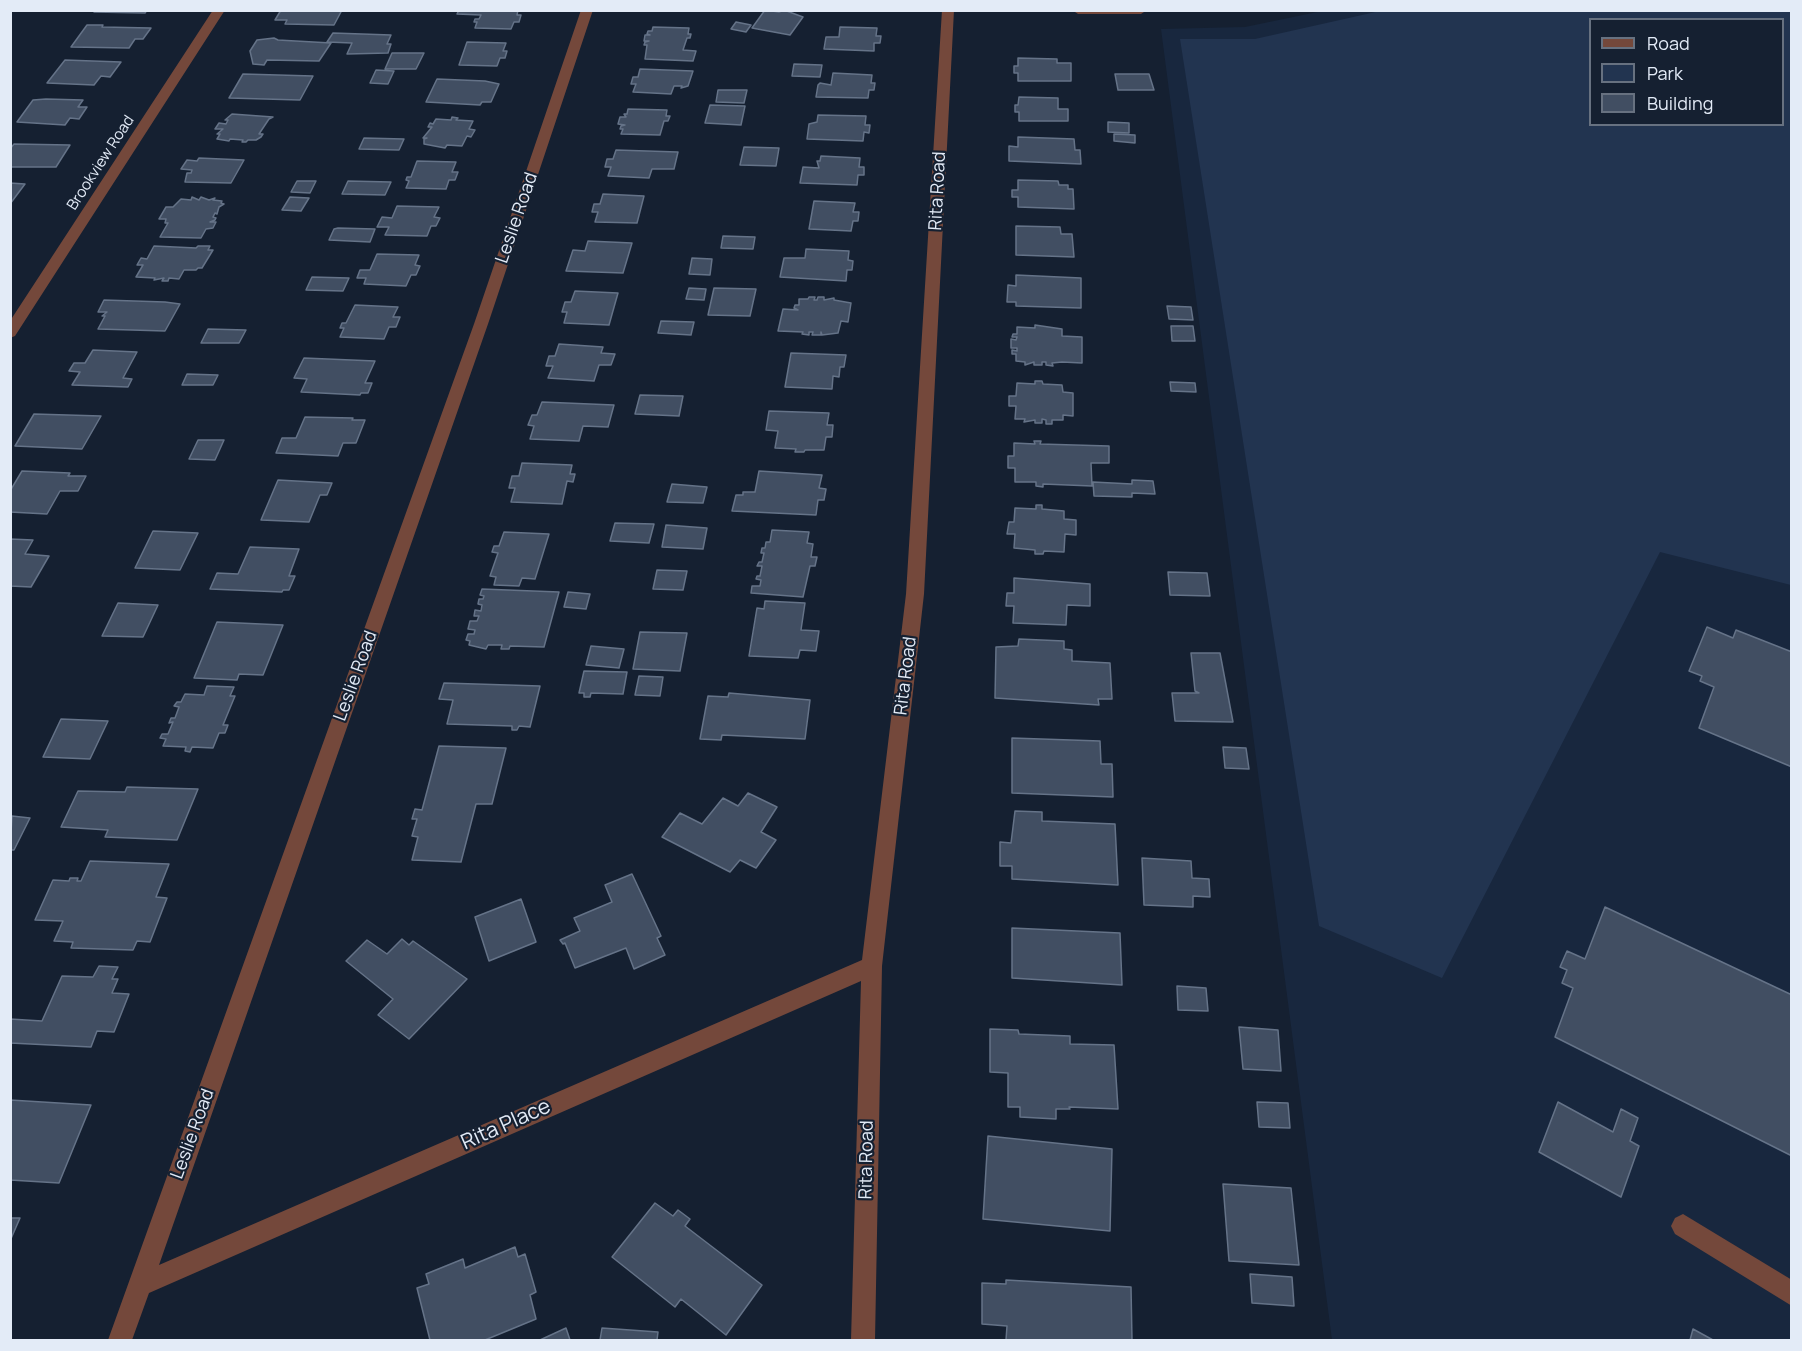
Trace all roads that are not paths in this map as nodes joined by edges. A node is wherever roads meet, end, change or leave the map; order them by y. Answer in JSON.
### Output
{"nodes":[{"id":1,"x":219,"y":10,"type":"edge"},
{"id":2,"x":587,"y":10,"type":"edge"},
{"id":3,"x":948,"y":10,"type":"edge"},
{"id":4,"x":1078,"y":10,"type":"edge"},
{"id":5,"x":1141,"y":10,"type":"edge"},
{"id":6,"x":10,"y":333,"type":"edge"},
{"id":7,"x":872,"y":966,"type":"junction"},
{"id":8,"x":1683,"y":1226,"type":"dead end"},
{"id":9,"x":139,"y":1285,"type":"junction"},
{"id":10,"x":1791,"y":1294,"type":"edge"},
{"id":11,"x":120,"y":1341,"type":"edge"},
{"id":12,"x":863,"y":1341,"type":"edge"}],
"edges":[{"from":1,"to":6,"type":"street","name":"Brookview Road"},
{"from":2,"to":9,"type":"street","name":"Leslie Road"},
{"from":3,"to":7,"type":"street","name":"Rita Road"},
{"from":4,"to":5,"type":"street"},
{"from":7,"to":9,"type":"street","name":"Rita Place"},
{"from":7,"to":12,"type":"street","name":"Rita Road"},
{"from":8,"to":10,"type":"street"},
{"from":9,"to":11,"type":"street","name":"Leslie Road"}]}
